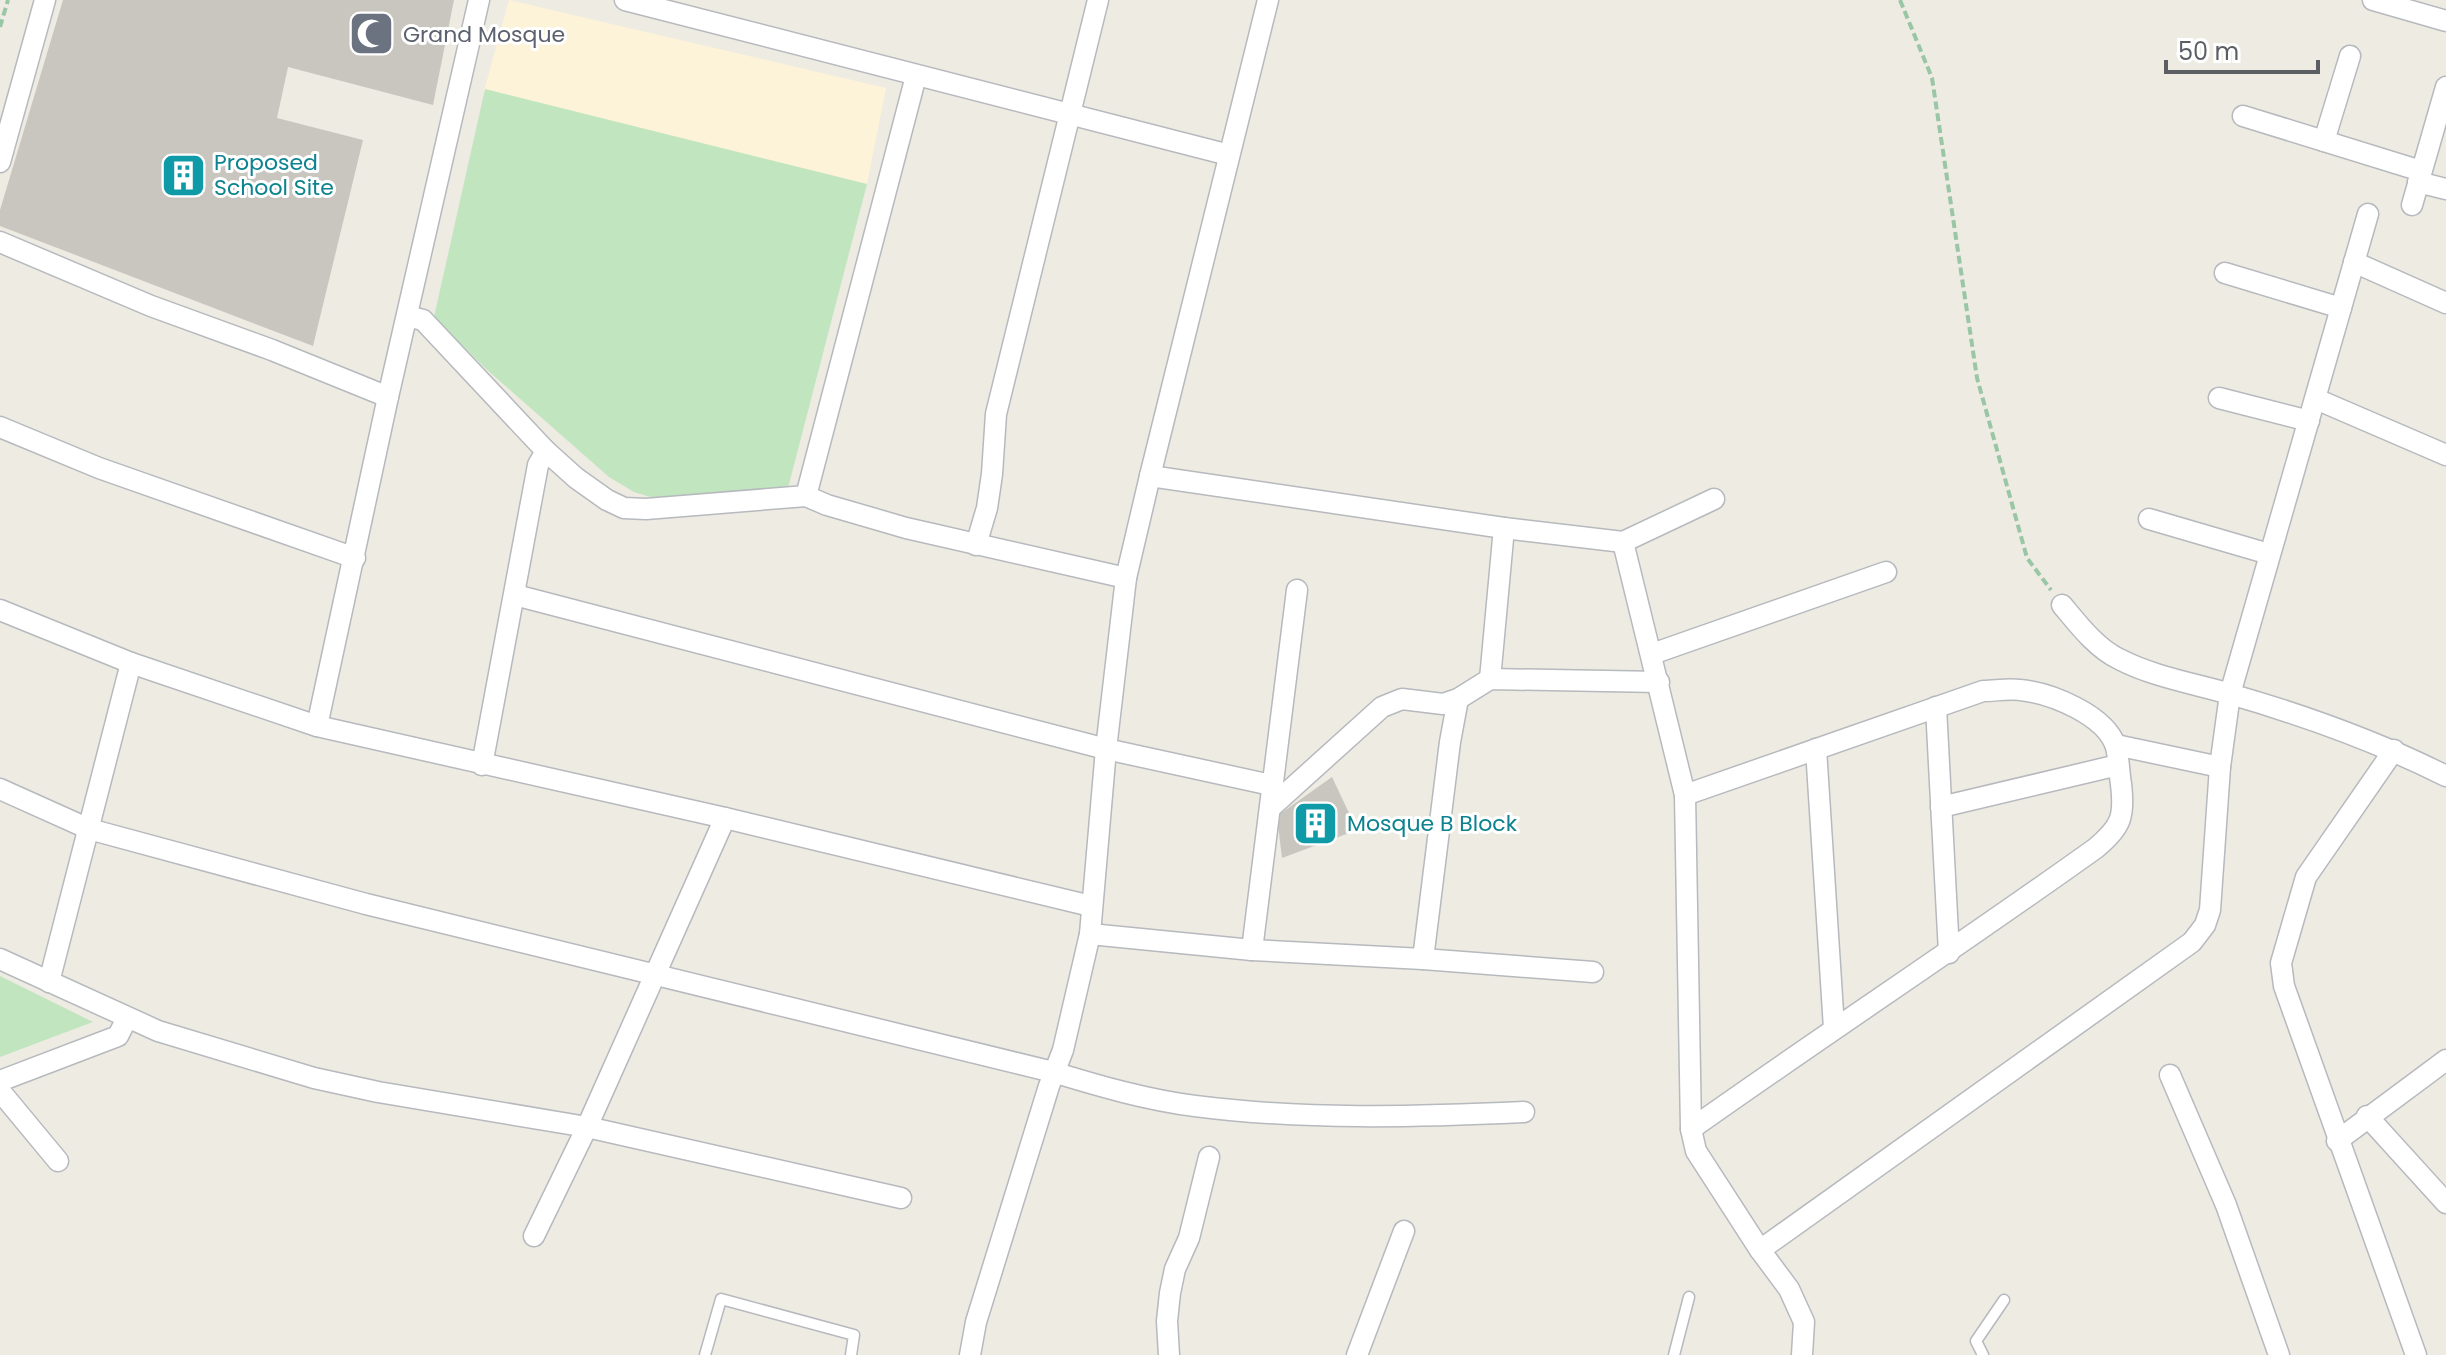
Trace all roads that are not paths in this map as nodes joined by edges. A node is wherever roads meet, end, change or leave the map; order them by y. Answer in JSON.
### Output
{"nodes":[{"id":1,"x":45,"y":0,"type":"edge"},
{"id":2,"x":479,"y":0,"type":"edge"},
{"id":3,"x":625,"y":0,"type":"edge"},
{"id":4,"x":1098,"y":0,"type":"edge"},
{"id":5,"x":1268,"y":0,"type":"edge"},
{"id":6,"x":2373,"y":0,"type":"edge"},
{"id":7,"x":647,"y":3,"type":"edge"},
{"id":8,"x":2446,"y":21,"type":"edge"},
{"id":9,"x":2350,"y":56,"type":"dead end"},
{"id":10,"x":916,"y":76,"type":"junction"},
{"id":11,"x":2446,"y":87,"type":"edge"},
{"id":12,"x":1069,"y":113,"type":"junction"},
{"id":13,"x":2243,"y":116,"type":"dead end"},
{"id":14,"x":2324,"y":141,"type":"junction"},
{"id":15,"x":1229,"y":155,"type":"junction"},
{"id":16,"x":0,"y":162,"type":"edge"},
{"id":17,"x":2419,"y":176,"type":"junction"},
{"id":18,"x":2446,"y":189,"type":"edge"},
{"id":19,"x":2412,"y":205,"type":"dead end"},
{"id":20,"x":2368,"y":214,"type":"dead end"},
{"id":21,"x":0,"y":242,"type":"edge"},
{"id":22,"x":2354,"y":262,"type":"junction"},
{"id":23,"x":2225,"y":273,"type":"dead end"},
{"id":24,"x":2446,"y":303,"type":"edge"},
{"id":25,"x":2341,"y":308,"type":"junction"},
{"id":26,"x":407,"y":316,"type":"junction"},
{"id":27,"x":388,"y":397,"type":"junction"},
{"id":28,"x":2219,"y":398,"type":"dead end"},
{"id":29,"x":2316,"y":399,"type":"junction"},
{"id":30,"x":2309,"y":421,"type":"junction"},
{"id":31,"x":0,"y":427,"type":"edge"},
{"id":32,"x":546,"y":451,"type":"junction"},
{"id":33,"x":2446,"y":455,"type":"edge"},
{"id":34,"x":1150,"y":476,"type":"junction"},
{"id":35,"x":806,"y":496,"type":"junction"},
{"id":36,"x":1714,"y":499,"type":"dead end"},
{"id":37,"x":2149,"y":519,"type":"dead end"},
{"id":38,"x":1504,"y":528,"type":"junction"},
{"id":39,"x":1623,"y":542,"type":"junction"},
{"id":40,"x":976,"y":545,"type":"junction"},
{"id":41,"x":2269,"y":554,"type":"junction"},
{"id":42,"x":355,"y":558,"type":"junction"},
{"id":43,"x":1886,"y":572,"type":"dead end"},
{"id":44,"x":1126,"y":578,"type":"junction"},
{"id":45,"x":1297,"y":590,"type":"dead end"},
{"id":46,"x":515,"y":595,"type":"junction"},
{"id":47,"x":2062,"y":605,"type":"road end"},
{"id":48,"x":0,"y":610,"type":"edge"},
{"id":49,"x":1652,"y":654,"type":"junction"},
{"id":50,"x":131,"y":663,"type":"junction"},
{"id":51,"x":1490,"y":679,"type":"junction"},
{"id":52,"x":1659,"y":682,"type":"junction"},
{"id":53,"x":2230,"y":694,"type":"junction"},
{"id":54,"x":1458,"y":699,"type":"junction"},
{"id":55,"x":1936,"y":707,"type":"junction"},
{"id":56,"x":317,"y":726,"type":"junction"},
{"id":57,"x":1106,"y":749,"type":"junction"},
{"id":58,"x":1816,"y":749,"type":"junction"},
{"id":59,"x":2394,"y":750,"type":"junction"},
{"id":60,"x":2117,"y":755,"type":"junction"},
{"id":61,"x":482,"y":765,"type":"junction"},
{"id":62,"x":2220,"y":767,"type":"junction"},
{"id":63,"x":2446,"y":776,"type":"edge"},
{"id":64,"x":1271,"y":785,"type":"junction"},
{"id":65,"x":0,"y":789,"type":"edge"},
{"id":66,"x":1685,"y":795,"type":"junction"},
{"id":67,"x":1941,"y":807,"type":"junction"},
{"id":68,"x":1270,"y":808,"type":"junction"},
{"id":69,"x":725,"y":818,"type":"junction"},
{"id":70,"x":89,"y":829,"type":"junction"},
{"id":71,"x":1091,"y":906,"type":"junction"},
{"id":72,"x":1090,"y":934,"type":"junction"},
{"id":73,"x":1252,"y":950,"type":"junction"},
{"id":74,"x":1949,"y":953,"type":"junction"},
{"id":75,"x":0,"y":959,"type":"edge"},
{"id":76,"x":1423,"y":959,"type":"junction"},
{"id":77,"x":1593,"y":972,"type":"dead end"},
{"id":78,"x":654,"y":976,"type":"junction"},
{"id":79,"x":49,"y":982,"type":"junction"},
{"id":80,"x":127,"y":1018,"type":"junction"},
{"id":81,"x":1834,"y":1028,"type":"junction"},
{"id":82,"x":2446,"y":1060,"type":"edge"},
{"id":83,"x":1053,"y":1072,"type":"junction"},
{"id":84,"x":2170,"y":1075,"type":"dead end"},
{"id":85,"x":0,"y":1081,"type":"edge"},
{"id":86,"x":0,"y":1091,"type":"edge"},
{"id":87,"x":1524,"y":1112,"type":"dead end"},
{"id":88,"x":2367,"y":1116,"type":"junction"},
{"id":89,"x":587,"y":1127,"type":"junction"},
{"id":90,"x":1691,"y":1129,"type":"junction"},
{"id":91,"x":2337,"y":1141,"type":"junction"},
{"id":92,"x":1209,"y":1157,"type":"dead end"},
{"id":93,"x":58,"y":1161,"type":"dead end"},
{"id":94,"x":901,"y":1198,"type":"dead end"},
{"id":95,"x":2446,"y":1203,"type":"edge"},
{"id":96,"x":1404,"y":1231,"type":"dead end"},
{"id":97,"x":534,"y":1236,"type":"dead end"},
{"id":98,"x":1760,"y":1250,"type":"junction"},
{"id":99,"x":1689,"y":1297,"type":"dead end"},
{"id":100,"x":2004,"y":1300,"type":"dead end"},
{"id":101,"x":705,"y":1355,"type":"edge"},
{"id":102,"x":851,"y":1355,"type":"edge"},
{"id":103,"x":970,"y":1355,"type":"edge"},
{"id":104,"x":1169,"y":1355,"type":"edge"},
{"id":105,"x":1357,"y":1355,"type":"edge"},
{"id":106,"x":1674,"y":1355,"type":"edge"},
{"id":107,"x":1802,"y":1355,"type":"edge"},
{"id":108,"x":1983,"y":1355,"type":"edge"},
{"id":109,"x":2279,"y":1355,"type":"edge"},
{"id":110,"x":2416,"y":1355,"type":"edge"}],
"edges":[{"from":1,"to":16,"type":"street"},
{"from":2,"to":26,"type":"street"},
{"from":3,"to":7,"type":"street"},
{"from":4,"to":12,"type":"street"},
{"from":5,"to":15,"type":"street"},
{"from":6,"to":8,"type":"street"},
{"from":7,"to":10,"type":"street"},
{"from":9,"to":14,"type":"street"},
{"from":10,"to":12,"type":"street"},
{"from":10,"to":35,"type":"street"},
{"from":11,"to":17,"type":"street"},
{"from":12,"to":15,"type":"street"},
{"from":12,"to":40,"type":"street"},
{"from":13,"to":14,"type":"street"},
{"from":14,"to":17,"type":"street"},
{"from":15,"to":34,"type":"street"},
{"from":17,"to":18,"type":"street"},
{"from":17,"to":19,"type":"street"},
{"from":20,"to":22,"type":"street"},
{"from":21,"to":27,"type":"street"},
{"from":22,"to":24,"type":"street"},
{"from":22,"to":25,"type":"street"},
{"from":23,"to":25,"type":"street"},
{"from":25,"to":29,"type":"street"},
{"from":26,"to":27,"type":"street"},
{"from":26,"to":32,"type":"street"},
{"from":27,"to":42,"type":"street"},
{"from":28,"to":30,"type":"street"},
{"from":29,"to":30,"type":"street"},
{"from":29,"to":33,"type":"street"},
{"from":30,"to":41,"type":"street"},
{"from":31,"to":42,"type":"street"},
{"from":32,"to":35,"type":"street"},
{"from":32,"to":46,"type":"street"},
{"from":34,"to":38,"type":"street"},
{"from":34,"to":44,"type":"street"},
{"from":35,"to":40,"type":"street"},
{"from":36,"to":39,"type":"street"},
{"from":37,"to":41,"type":"street"},
{"from":38,"to":39,"type":"street"},
{"from":38,"to":51,"type":"street"},
{"from":39,"to":49,"type":"street"},
{"from":40,"to":44,"type":"street"},
{"from":41,"to":53,"type":"street"},
{"from":42,"to":56,"type":"street"},
{"from":43,"to":49,"type":"street"},
{"from":44,"to":57,"type":"street"},
{"from":45,"to":64,"type":"street"},
{"from":46,"to":57,"type":"street"},
{"from":46,"to":61,"type":"street"},
{"from":47,"to":53,"type":"street"},
{"from":48,"to":50,"type":"street"},
{"from":49,"to":52,"type":"street"},
{"from":50,"to":56,"type":"street"},
{"from":50,"to":70,"type":"street"},
{"from":51,"to":52,"type":"street"},
{"from":51,"to":54,"type":"street"},
{"from":52,"to":66,"type":"street"},
{"from":53,"to":59,"type":"street"},
{"from":53,"to":62,"type":"street"},
{"from":54,"to":68,"type":"street"},
{"from":54,"to":76,"type":"street"},
{"from":55,"to":58,"type":"street"},
{"from":55,"to":60,"type":"street"},
{"from":55,"to":67,"type":"street"},
{"from":56,"to":61,"type":"street"},
{"from":57,"to":64,"type":"street"},
{"from":57,"to":71,"type":"street"},
{"from":58,"to":66,"type":"street"},
{"from":58,"to":81,"type":"street"},
{"from":59,"to":63,"type":"street"},
{"from":59,"to":91,"type":"street"},
{"from":60,"to":62,"type":"street"},
{"from":60,"to":67,"type":"street"},
{"from":60,"to":74,"type":"street"},
{"from":61,"to":69,"type":"street"},
{"from":62,"to":98,"type":"street"},
{"from":64,"to":68,"type":"street"},
{"from":65,"to":70,"type":"street"},
{"from":66,"to":90,"type":"street"},
{"from":67,"to":74,"type":"street"},
{"from":68,"to":73,"type":"street"},
{"from":69,"to":71,"type":"street"},
{"from":69,"to":78,"type":"street"},
{"from":70,"to":78,"type":"street"},
{"from":70,"to":79,"type":"street"},
{"from":71,"to":72,"type":"street"},
{"from":72,"to":73,"type":"street"},
{"from":72,"to":83,"type":"street"},
{"from":73,"to":76,"type":"street"},
{"from":74,"to":81,"type":"street"},
{"from":75,"to":79,"type":"street"},
{"from":76,"to":77,"type":"street"},
{"from":78,"to":83,"type":"street"},
{"from":78,"to":89,"type":"street"},
{"from":79,"to":80,"type":"street"},
{"from":80,"to":85,"type":"street"},
{"from":80,"to":89,"type":"street"},
{"from":81,"to":90,"type":"street"},
{"from":82,"to":88,"type":"street"},
{"from":83,"to":87,"type":"street"},
{"from":83,"to":103,"type":"street"},
{"from":84,"to":109,"type":"street"},
{"from":86,"to":93,"type":"street"},
{"from":88,"to":91,"type":"street"},
{"from":88,"to":95,"type":"street"},
{"from":89,"to":94,"type":"street"},
{"from":89,"to":97,"type":"street"},
{"from":90,"to":98,"type":"street"},
{"from":91,"to":110,"type":"street"},
{"from":92,"to":104,"type":"street"},
{"from":96,"to":105,"type":"street"},
{"from":98,"to":107,"type":"street"},
{"from":99,"to":106,"type":"lane"},
{"from":100,"to":108,"type":"lane"},
{"from":101,"to":102,"type":"lane"}]}
